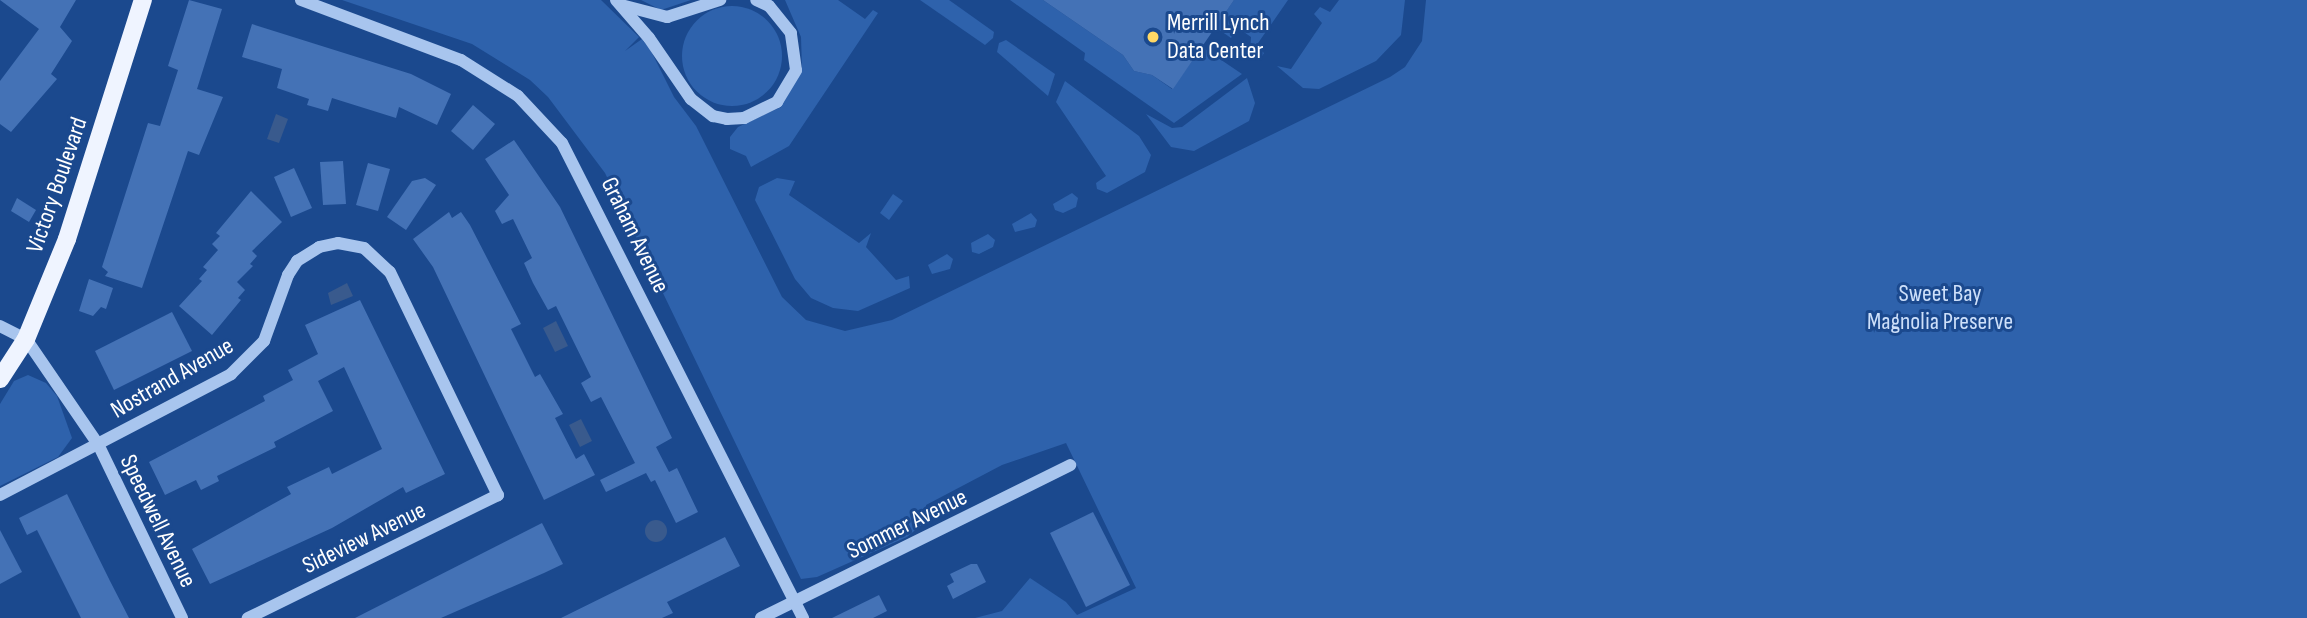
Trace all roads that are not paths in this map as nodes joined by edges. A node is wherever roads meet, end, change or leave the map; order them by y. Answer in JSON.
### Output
{"nodes":[{"id":1,"x":143,"y":0,"type":"edge"},
{"id":2,"x":301,"y":0,"type":"edge"},
{"id":3,"x":720,"y":0,"type":"edge"},
{"id":4,"x":756,"y":0,"type":"edge"},
{"id":5,"x":618,"y":2,"type":"edge"},
{"id":6,"x":0,"y":326,"type":"edge"},
{"id":7,"x":26,"y":339,"type":"junction"},
{"id":8,"x":0,"y":379,"type":"edge"},
{"id":9,"x":98,"y":444,"type":"junction"},
{"id":10,"x":1070,"y":465,"type":"dead end"},
{"id":11,"x":0,"y":495,"type":"edge"},
{"id":12,"x":498,"y":495,"type":"joint"},
{"id":13,"x":795,"y":601,"type":"junction"},
{"id":14,"x":182,"y":618,"type":"edge"},
{"id":15,"x":248,"y":618,"type":"edge"},
{"id":16,"x":761,"y":618,"type":"edge"},
{"id":17,"x":803,"y":618,"type":"edge"}],
"edges":[{"from":1,"to":7,"type":"main road","name":"Victory Boulevard"},
{"from":2,"to":13,"type":"street","name":"Graham Avenue"},
{"from":3,"to":5,"type":"street"},
{"from":4,"to":5,"type":"street"},
{"from":6,"to":7,"type":"street"},
{"from":7,"to":8,"type":"main road","name":"Victory Boulevard"},
{"from":7,"to":9,"type":"street","name":"Speedwell Avenue"},
{"from":9,"to":11,"type":"street","name":"Nostrand Avenue"},
{"from":9,"to":12,"type":"street","name":"Nostrand Avenue"},
{"from":9,"to":14,"type":"street","name":"Speedwell Avenue"},
{"from":10,"to":13,"type":"street","name":"Sommer Avenue"},
{"from":12,"to":15,"type":"street","name":"Sideview Avenue"},
{"from":13,"to":16,"type":"street","name":"Sommer Avenue"},
{"from":13,"to":17,"type":"street","name":"Graham Avenue"}]}
